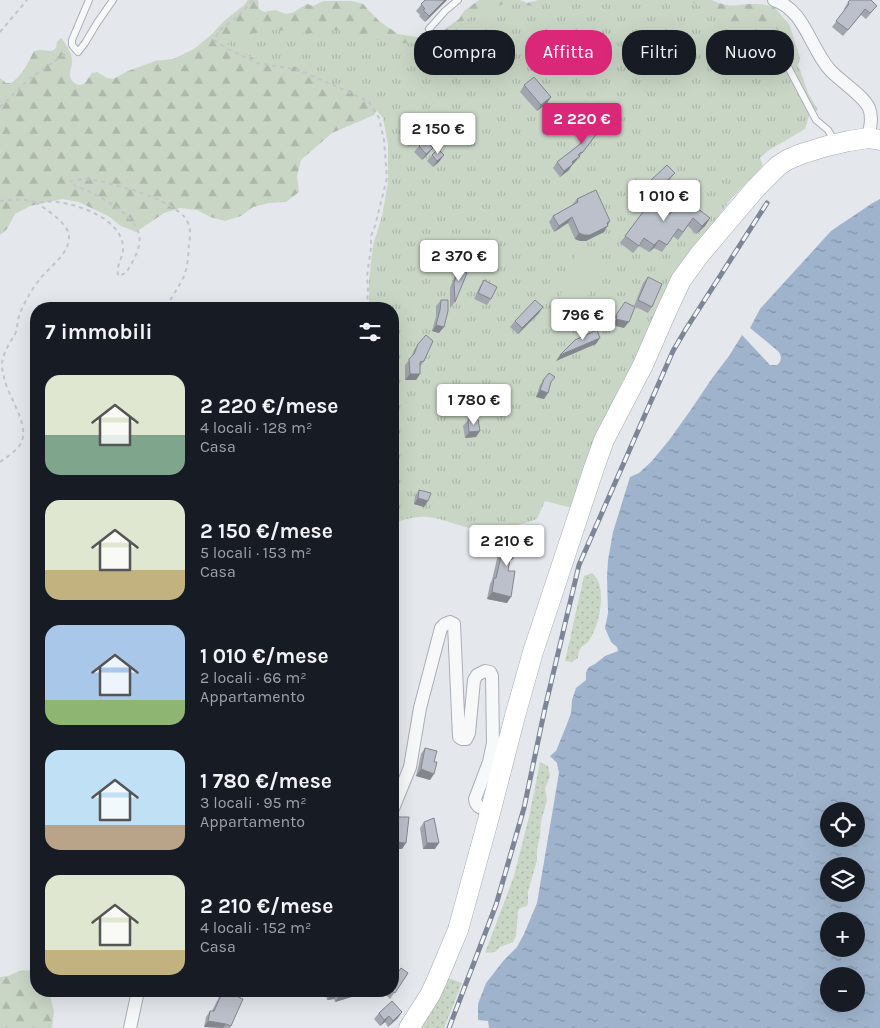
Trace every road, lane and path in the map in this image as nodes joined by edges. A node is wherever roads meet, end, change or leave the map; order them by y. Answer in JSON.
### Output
{"nodes":[{"id":1,"x":27,"y":0,"type":"edge"},
{"id":2,"x":89,"y":0,"type":"edge"},
{"id":3,"x":113,"y":0,"type":"edge"},
{"id":4,"x":252,"y":0,"type":"edge"},
{"id":5,"x":458,"y":0,"type":"edge"},
{"id":6,"x":774,"y":0,"type":"edge"},
{"id":7,"x":429,"y":29,"type":"dead end"},
{"id":8,"x":0,"y":32,"type":"edge"},
{"id":9,"x":74,"y":48,"type":"junction"},
{"id":10,"x":792,"y":75,"type":"edge"},
{"id":11,"x":0,"y":107,"type":"edge"},
{"id":12,"x":860,"y":140,"type":"edge"},
{"id":13,"x":0,"y":200,"type":"edge"},
{"id":14,"x":35,"y":202,"type":"junction"},
{"id":15,"x":169,"y":302,"type":"edge"},
{"id":16,"x":366,"y":302,"type":"edge"},
{"id":17,"x":0,"y":462,"type":"edge"},
{"id":18,"x":399,"y":794,"type":"edge"},
{"id":19,"x":491,"y":810,"type":"junction"},
{"id":20,"x":137,"y":997,"type":"edge"},
{"id":21,"x":130,"y":1028,"type":"edge"},
{"id":22,"x":409,"y":1028,"type":"edge"}],
"edges":[{"from":1,"to":8,"type":"path"},
{"from":2,"to":9,"type":"lane"},
{"from":3,"to":9,"type":"lane"},
{"from":4,"to":16,"type":"path"},
{"from":5,"to":7,"type":"lane"},
{"from":6,"to":12,"type":"street"},
{"from":9,"to":11,"type":"path"},
{"from":10,"to":12,"type":"lane"},
{"from":12,"to":19,"type":"main road"},
{"from":13,"to":14,"type":"path"},
{"from":14,"to":15,"type":"path"},
{"from":14,"to":17,"type":"path"},
{"from":18,"to":19,"type":"street"},
{"from":19,"to":22,"type":"main road"},
{"from":20,"to":21,"type":"street"}]}
